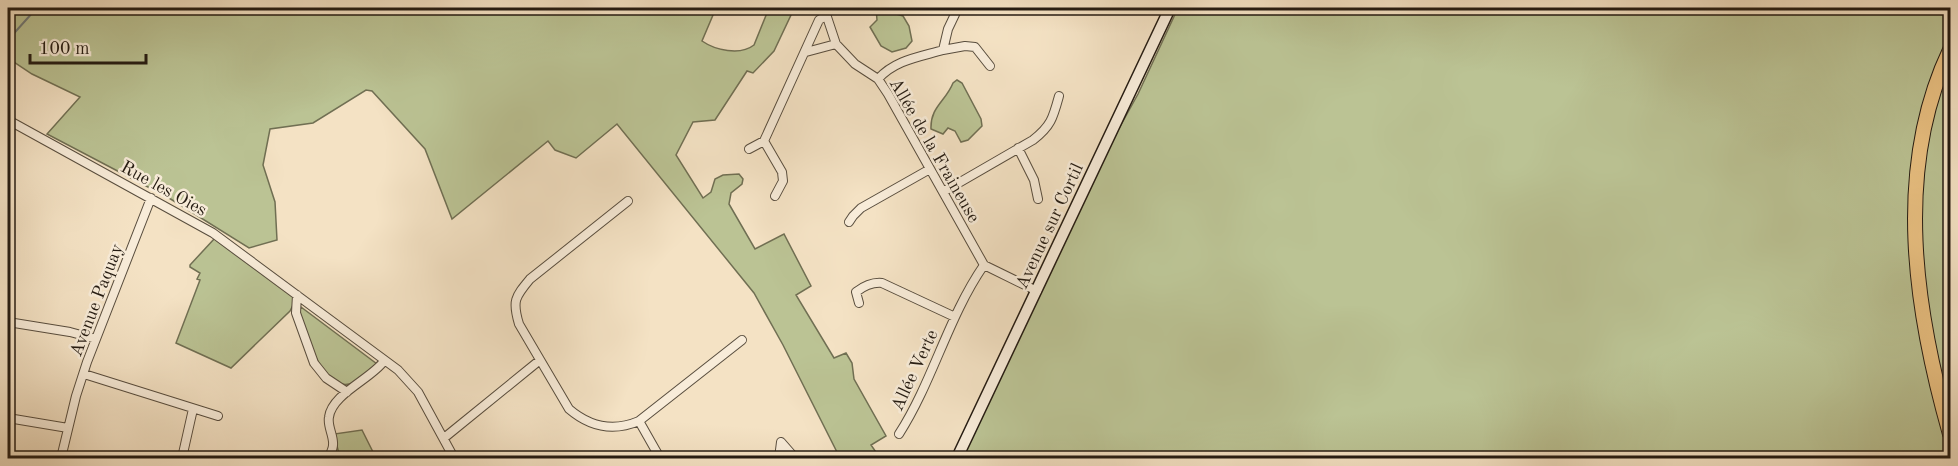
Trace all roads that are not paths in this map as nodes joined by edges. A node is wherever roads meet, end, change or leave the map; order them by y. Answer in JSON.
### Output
{"nodes":[{"id":1,"x":824,"y":8,"type":"edge"},
{"id":2,"x":958,"y":8,"type":"edge"},
{"id":3,"x":1170,"y":8,"type":"edge"},
{"id":4,"x":826,"y":16,"type":"junction"},
{"id":5,"x":836,"y":44,"type":"junction"},
{"id":6,"x":943,"y":50,"type":"junction"},
{"id":7,"x":1950,"y":50,"type":"edge"},
{"id":8,"x":806,"y":52,"type":"junction"},
{"id":9,"x":990,"y":66,"type":"dead end"},
{"id":10,"x":878,"y":79,"type":"junction"},
{"id":11,"x":1059,"y":96,"type":"dead end"},
{"id":12,"x":8,"y":120,"type":"edge"},
{"id":13,"x":764,"y":141,"type":"junction"},
{"id":14,"x":1018,"y":148,"type":"junction"},
{"id":15,"x":749,"y":149,"type":"dead end"},
{"id":16,"x":930,"y":169,"type":"junction"},
{"id":17,"x":943,"y":192,"type":"junction"},
{"id":18,"x":775,"y":196,"type":"dead end"},
{"id":19,"x":151,"y":198,"type":"junction"},
{"id":20,"x":1038,"y":199,"type":"dead end"},
{"id":21,"x":628,"y":201,"type":"dead end"},
{"id":22,"x":849,"y":222,"type":"dead end"},
{"id":23,"x":984,"y":266,"type":"junction"},
{"id":24,"x":1037,"y":291,"type":"junction"},
{"id":25,"x":297,"y":295,"type":"junction"},
{"id":26,"x":859,"y":303,"type":"dead end"},
{"id":27,"x":955,"y":317,"type":"junction"},
{"id":28,"x":8,"y":322,"type":"edge"},
{"id":29,"x":96,"y":339,"type":"junction"},
{"id":30,"x":742,"y":340,"type":"dead end"},
{"id":31,"x":540,"y":360,"type":"junction"},
{"id":32,"x":384,"y":361,"type":"junction"},
{"id":33,"x":84,"y":374,"type":"junction"},
{"id":34,"x":347,"y":392,"type":"junction"},
{"id":35,"x":193,"y":409,"type":"junction"},
{"id":36,"x":218,"y":416,"type":"dead end"},
{"id":37,"x":8,"y":418,"type":"edge"},
{"id":38,"x":639,"y":421,"type":"junction"},
{"id":39,"x":68,"y":428,"type":"junction"},
{"id":40,"x":898,"y":434,"type":"dead end"},
{"id":41,"x":1950,"y":434,"type":"edge"},
{"id":42,"x":444,"y":438,"type":"junction"},
{"id":43,"x":61,"y":459,"type":"edge"},
{"id":44,"x":182,"y":459,"type":"edge"},
{"id":45,"x":329,"y":459,"type":"edge"},
{"id":46,"x":454,"y":459,"type":"edge"},
{"id":47,"x":660,"y":459,"type":"edge"},
{"id":48,"x":778,"y":459,"type":"edge"},
{"id":49,"x":795,"y":459,"type":"edge"},
{"id":50,"x":957,"y":459,"type":"edge"}],
"edges":[{"from":1,"to":4,"type":"street","name":"Allée de la Fraineuse"},
{"from":2,"to":6,"type":"street"},
{"from":3,"to":24,"type":"main road","name":"Avenue sur Cortil"},
{"from":4,"to":5,"type":"street","name":"Allée de la Fraineuse"},
{"from":4,"to":8,"type":"street"},
{"from":5,"to":8,"type":"street"},
{"from":5,"to":10,"type":"street","name":"Allée de la Fraineuse"},
{"from":6,"to":9,"type":"street"},
{"from":6,"to":10,"type":"street"},
{"from":7,"to":41,"type":"highway"},
{"from":8,"to":13,"type":"street"},
{"from":10,"to":16,"type":"street","name":"Allée de la Fraineuse"},
{"from":11,"to":14,"type":"street"},
{"from":12,"to":19,"type":"street","name":"Rue les Oies"},
{"from":13,"to":15,"type":"street"},
{"from":13,"to":18,"type":"street"},
{"from":14,"to":17,"type":"street"},
{"from":14,"to":20,"type":"street"},
{"from":16,"to":17,"type":"street","name":"Allée de la Fraineuse"},
{"from":16,"to":22,"type":"street"},
{"from":17,"to":23,"type":"street","name":"Allée de la Fraineuse"},
{"from":19,"to":25,"type":"street","name":"Rue les Oies"},
{"from":19,"to":29,"type":"street","name":"Avenue Paquay"},
{"from":21,"to":31,"type":"street"},
{"from":23,"to":24,"type":"street"},
{"from":23,"to":27,"type":"street","name":"Allée Verte"},
{"from":24,"to":50,"type":"main road","name":"Avenue sur Cortil"},
{"from":25,"to":32,"type":"street","name":"Rue les Oies"},
{"from":25,"to":34,"type":"street"},
{"from":26,"to":27,"type":"street","name":"Allée Verte"},
{"from":27,"to":40,"type":"street","name":"Allée Verte"},
{"from":28,"to":29,"type":"street"},
{"from":29,"to":33,"type":"street","name":"Avenue Paquay"},
{"from":30,"to":38,"type":"street"},
{"from":31,"to":38,"type":"street"},
{"from":31,"to":42,"type":"street"},
{"from":32,"to":34,"type":"street"},
{"from":32,"to":42,"type":"street","name":"Rue les Oies"},
{"from":33,"to":35,"type":"street","name":"Avenue Paquay"},
{"from":33,"to":39,"type":"street"},
{"from":34,"to":45,"type":"street"},
{"from":35,"to":36,"type":"street","name":"Avenue Paquay"},
{"from":35,"to":44,"type":"street"},
{"from":37,"to":39,"type":"street"},
{"from":38,"to":47,"type":"street"},
{"from":39,"to":43,"type":"street"},
{"from":42,"to":46,"type":"street","name":"Rue les Oies"},
{"from":48,"to":49,"type":"street"}]}
